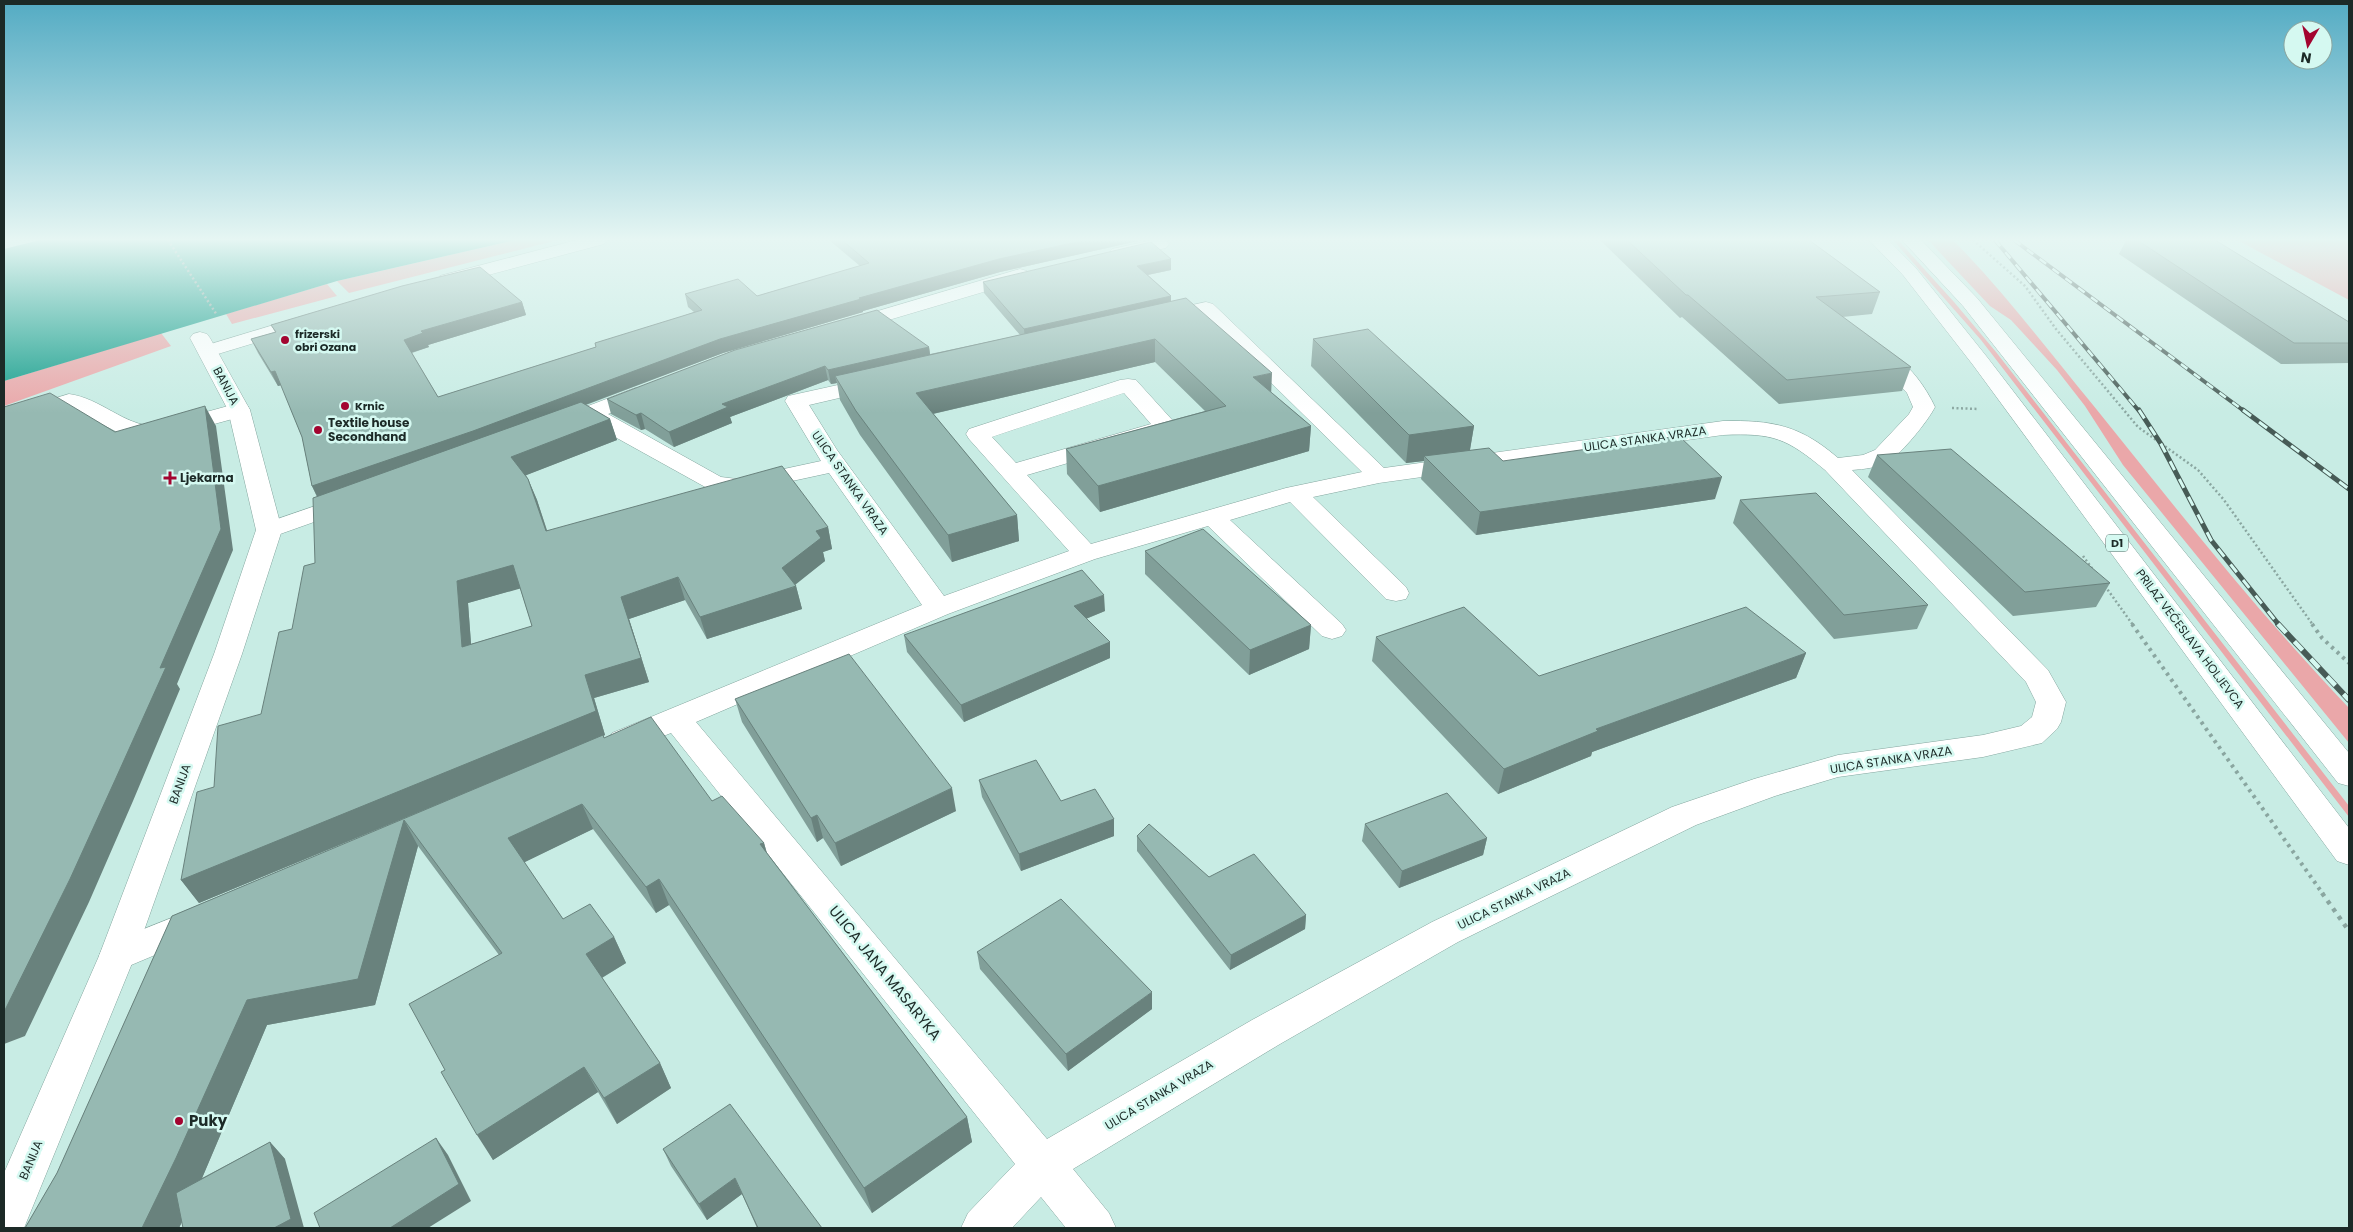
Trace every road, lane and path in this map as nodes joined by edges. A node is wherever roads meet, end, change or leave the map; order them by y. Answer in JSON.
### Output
{"nodes":[{"id":1,"x":206,"y":297,"type":"edge"},
{"id":2,"x":944,"y":297,"type":"edge"},
{"id":3,"x":1930,"y":297,"type":"edge"},
{"id":4,"x":1966,"y":297,"type":"edge"},
{"id":5,"x":2033,"y":297,"type":"edge"},
{"id":6,"x":326,"y":316,"type":"edge"},
{"id":7,"x":219,"y":317,"type":"dead end"},
{"id":8,"x":1138,"y":323,"type":"edge"},
{"id":9,"x":826,"y":332,"type":"edge"},
{"id":10,"x":1887,"y":360,"type":"edge"},
{"id":11,"x":898,"y":377,"type":"edge"},
{"id":12,"x":657,"y":388,"type":"edge"},
{"id":13,"x":1974,"y":401,"type":"dead end"},
{"id":14,"x":1980,"y":409,"type":"dead end"},
{"id":15,"x":239,"y":410,"type":"junction"},
{"id":16,"x":589,"y":413,"type":"junction"},
{"id":17,"x":4,"y":421,"type":"edge"},
{"id":18,"x":543,"y":431,"type":"edge"},
{"id":19,"x":835,"y":465,"type":"junction"},
{"id":20,"x":1833,"y":465,"type":"junction"},
{"id":21,"x":1012,"y":472,"type":"junction"},
{"id":22,"x":1379,"y":476,"type":"junction"},
{"id":23,"x":1295,"y":493,"type":"junction"},
{"id":24,"x":369,"y":494,"type":"edge"},
{"id":25,"x":1212,"y":517,"type":"junction"},
{"id":26,"x":269,"y":530,"type":"junction"},
{"id":27,"x":2080,"y":551,"type":"dead end"},
{"id":28,"x":1086,"y":554,"type":"junction"},
{"id":29,"x":2097,"y":575,"type":"edge"},
{"id":30,"x":2103,"y":583,"type":"edge"},
{"id":31,"x":1396,"y":593,"type":"dead end"},
{"id":32,"x":938,"y":608,"type":"junction"},
{"id":33,"x":1332,"y":630,"type":"dead end"},
{"id":34,"x":2349,"y":663,"type":"edge"},
{"id":35,"x":677,"y":719,"type":"junction"},
{"id":36,"x":594,"y":754,"type":"edge"},
{"id":37,"x":2349,"y":775,"type":"edge"},
{"id":38,"x":2349,"y":852,"type":"edge"},
{"id":39,"x":227,"y":909,"type":"edge"},
{"id":40,"x":2349,"y":931,"type":"edge"},
{"id":41,"x":117,"y":956,"type":"junction"},
{"id":42,"x":1042,"y":1165,"type":"junction"},
{"id":43,"x":4,"y":1223,"type":"edge"},
{"id":44,"x":983,"y":1228,"type":"edge"},
{"id":45,"x":1094,"y":1228,"type":"edge"}],
"edges":[{"from":1,"to":7,"type":"path"},
{"from":2,"to":9,"type":"main road"},
{"from":3,"to":38,"type":"main road","name":"PRILAZ VEĆESLAVA HOLJEVCA","number":"D1"},
{"from":4,"to":37,"type":"main road"},
{"from":5,"to":34,"type":"path"},
{"from":6,"to":15,"type":"main road","name":"BANIJA"},
{"from":8,"to":22,"type":"main road"},
{"from":10,"to":20,"type":"main road"},
{"from":11,"to":19,"type":"main road","name":"ULICA STANKA VRAZA"},
{"from":12,"to":16,"type":"main road"},
{"from":13,"to":14,"type":"path"},
{"from":15,"to":17,"type":"main road"},
{"from":15,"to":26,"type":"main road","name":"BANIJA"},
{"from":16,"to":18,"type":"main road"},
{"from":16,"to":19,"type":"main road"},
{"from":19,"to":32,"type":"main road","name":"ULICA STANKA VRAZA"},
{"from":20,"to":22,"type":"main road","name":"ULICA STANKA VRAZA"},
{"from":20,"to":42,"type":"main road","name":"ULICA STANKA VRAZA"},
{"from":21,"to":21,"type":"main road"},
{"from":21,"to":28,"type":"main road"},
{"from":22,"to":23,"type":"main road","name":"ULICA STANKA VRAZA"},
{"from":23,"to":25,"type":"main road","name":"ULICA STANKA VRAZA"},
{"from":23,"to":31,"type":"main road"},
{"from":24,"to":26,"type":"main road"},
{"from":25,"to":28,"type":"main road","name":"ULICA STANKA VRAZA"},
{"from":25,"to":33,"type":"main road"},
{"from":26,"to":41,"type":"main road","name":"BANIJA"},
{"from":27,"to":29,"type":"path"},
{"from":28,"to":32,"type":"main road","name":"ULICA STANKA VRAZA"},
{"from":30,"to":40,"type":"path"},
{"from":32,"to":35,"type":"main road"},
{"from":35,"to":36,"type":"main road"},
{"from":35,"to":42,"type":"main road","name":"ULICA JANA MASARYKA"},
{"from":39,"to":41,"type":"main road"},
{"from":41,"to":43,"type":"main road","name":"BANIJA"},
{"from":42,"to":44,"type":"main road","name":"ULICA STANKA VRAZA"},
{"from":42,"to":45,"type":"main road","name":"ULICA JANA MASARYKA"}]}
